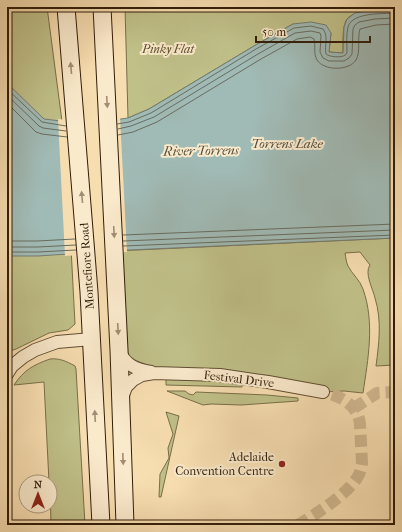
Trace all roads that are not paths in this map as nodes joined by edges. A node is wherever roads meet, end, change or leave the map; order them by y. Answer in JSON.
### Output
{"nodes":[{"id":1,"x":66,"y":7,"type":"edge"},
{"id":2,"x":102,"y":7,"type":"edge"},
{"id":3,"x":92,"y":339,"type":"junction"},
{"id":4,"x":119,"y":350,"type":"junction"},
{"id":5,"x":154,"y":373,"type":"junction"},
{"id":6,"x":7,"y":374,"type":"edge"},
{"id":7,"x":323,"y":392,"type":"tunnel mouth"},
{"id":8,"x":120,"y":402,"type":"junction"},
{"id":9,"x":101,"y":525,"type":"edge"},
{"id":10,"x":125,"y":525,"type":"edge"}],
"edges":[{"from":3,"to":1,"type":"main road","name":"Montefiore Road","one_way":true},
{"from":2,"to":4,"type":"main road","one_way":true},
{"from":3,"to":6,"type":"street"},
{"from":9,"to":3,"type":"main road","name":"Montefiore Road","one_way":true},
{"from":4,"to":5,"type":"street","name":"Festival Drive"},
{"from":4,"to":8,"type":"main road"},
{"from":5,"to":7,"type":"street","name":"Festival Drive"},
{"from":5,"to":8,"type":"street","name":"Festival Drive"},
{"from":8,"to":10,"type":"main road","one_way":true}]}
